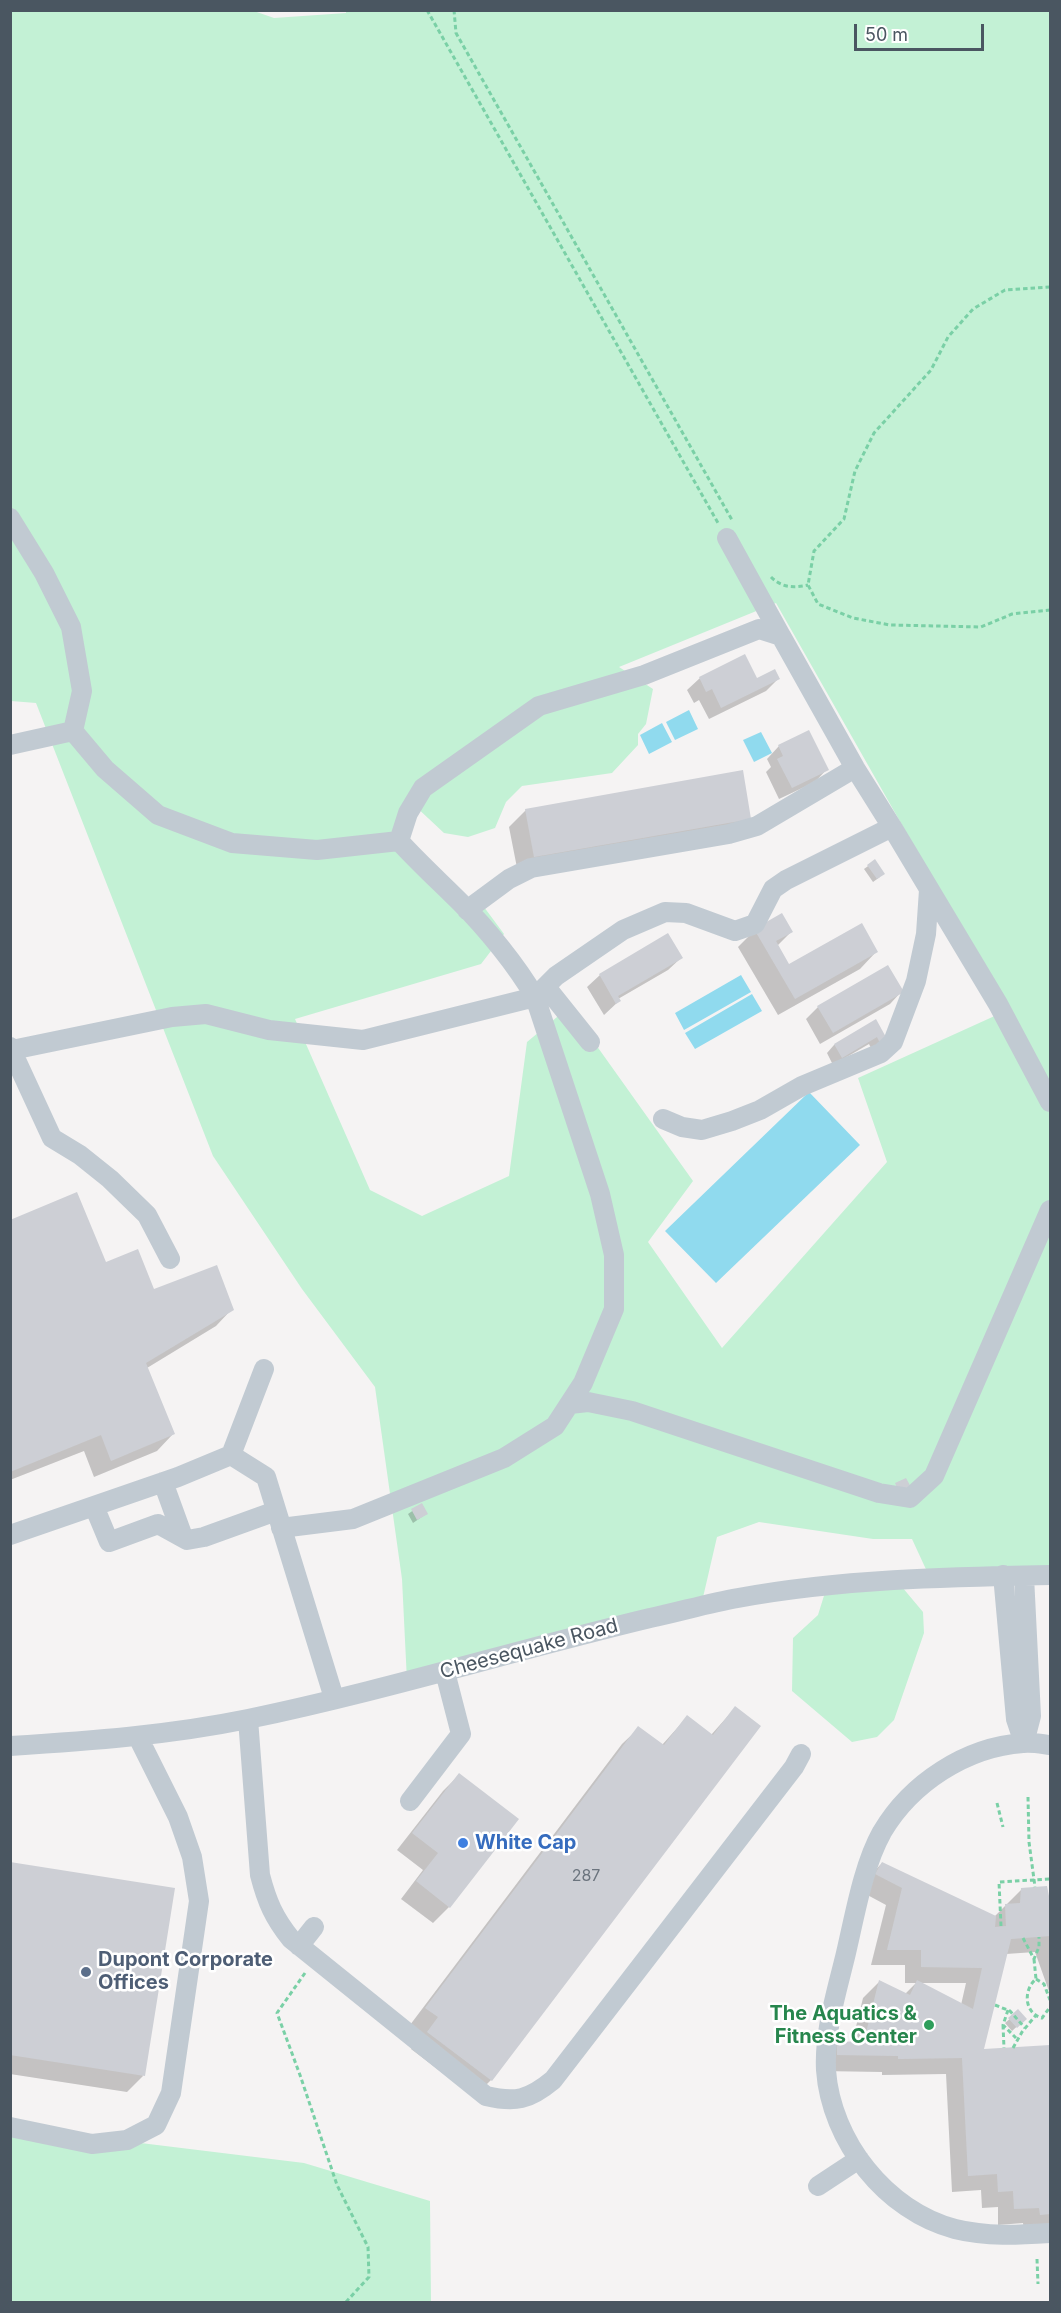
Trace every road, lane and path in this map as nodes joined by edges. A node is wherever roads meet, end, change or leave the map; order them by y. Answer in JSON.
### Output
{"nodes":[{"id":1,"x":427,"y":10,"type":"edge"},
{"id":2,"x":454,"y":10,"type":"edge"},
{"id":3,"x":1050,"y":287,"type":"edge"},
{"id":4,"x":10,"y":518,"type":"edge"},
{"id":5,"x":732,"y":534,"type":"junction"},
{"id":6,"x":769,"y":576,"type":"dead end"},
{"id":7,"x":808,"y":585,"type":"junction"},
{"id":8,"x":1050,"y":610,"type":"edge"},
{"id":9,"x":781,"y":636,"type":"junction"},
{"id":10,"x":73,"y":731,"type":"junction"},
{"id":11,"x":10,"y":745,"type":"edge"},
{"id":12,"x":855,"y":768,"type":"junction"},
{"id":13,"x":892,"y":827,"type":"junction"},
{"id":14,"x":399,"y":841,"type":"junction"},
{"id":15,"x":929,"y":890,"type":"junction"},
{"id":16,"x":467,"y":910,"type":"junction"},
{"id":17,"x":540,"y":992,"type":"junction"},
{"id":18,"x":590,"y":1042,"type":"dead end"},
{"id":19,"x":11,"y":1048,"type":"edge"},
{"id":20,"x":1050,"y":1102,"type":"edge"},
{"id":21,"x":663,"y":1119,"type":"dead end"},
{"id":22,"x":1050,"y":1210,"type":"edge"},
{"id":23,"x":170,"y":1259,"type":"dead end"},
{"id":24,"x":264,"y":1369,"type":"dead end"},
{"id":25,"x":570,"y":1404,"type":"junction"},
{"id":26,"x":231,"y":1455,"type":"junction"},
{"id":27,"x":163,"y":1482,"type":"junction"},
{"id":28,"x":94,"y":1506,"type":"junction"},
{"id":29,"x":278,"y":1520,"type":"junction"},
{"id":30,"x":10,"y":1535,"type":"edge"},
{"id":31,"x":183,"y":1537,"type":"junction"},
{"id":32,"x":1003,"y":1575,"type":"junction"},
{"id":33,"x":1050,"y":1575,"type":"edge"},
{"id":34,"x":1024,"y":1576,"type":"junction"},
{"id":35,"x":445,"y":1672,"type":"junction"},
{"id":36,"x":1022,"y":1689,"type":"junction"},
{"id":37,"x":334,"y":1698,"type":"junction"},
{"id":38,"x":248,"y":1719,"type":"junction"},
{"id":39,"x":138,"y":1737,"type":"junction"},
{"id":40,"x":1024,"y":1743,"type":"junction"},
{"id":41,"x":1050,"y":1745,"type":"edge"},
{"id":42,"x":10,"y":1746,"type":"edge"},
{"id":43,"x":801,"y":1754,"type":"dead end"},
{"id":44,"x":1028,"y":1797,"type":"dead end"},
{"id":45,"x":410,"y":1801,"type":"dead end"},
{"id":46,"x":997,"y":1803,"type":"dead end"},
{"id":47,"x":1003,"y":1827,"type":"dead end"},
{"id":48,"x":1050,"y":1879,"type":"edge"},
{"id":49,"x":1034,"y":1880,"type":"junction"},
{"id":50,"x":1035,"y":1887,"type":"dead end"},
{"id":51,"x":1001,"y":1926,"type":"dead end"},
{"id":52,"x":314,"y":1927,"type":"dead end"},
{"id":53,"x":1039,"y":1937,"type":"dead end"},
{"id":54,"x":1023,"y":1938,"type":"dead end"},
{"id":55,"x":299,"y":1946,"type":"junction"},
{"id":56,"x":315,"y":1959,"type":"junction"},
{"id":57,"x":1034,"y":1959,"type":"junction"},
{"id":58,"x":1036,"y":1979,"type":"junction"},
{"id":59,"x":1050,"y":2000,"type":"edge"},
{"id":60,"x":995,"y":2005,"type":"dead end"},
{"id":61,"x":1050,"y":2008,"type":"edge"},
{"id":62,"x":1008,"y":2010,"type":"junction"},
{"id":63,"x":1036,"y":2015,"type":"junction"},
{"id":64,"x":1003,"y":2025,"type":"junction"},
{"id":65,"x":1025,"y":2028,"type":"junction"},
{"id":66,"x":1017,"y":2039,"type":"junction"},
{"id":67,"x":1004,"y":2048,"type":"dead end"},
{"id":68,"x":1013,"y":2048,"type":"dead end"},
{"id":69,"x":10,"y":2127,"type":"edge"},
{"id":70,"x":859,"y":2158,"type":"junction"},
{"id":71,"x":818,"y":2186,"type":"dead end"},
{"id":72,"x":1050,"y":2233,"type":"edge"},
{"id":73,"x":1037,"y":2259,"type":"dead end"},
{"id":74,"x":1038,"y":2284,"type":"dead end"},
{"id":75,"x":346,"y":2302,"type":"edge"}],
"edges":[{"from":1,"to":5,"type":"path"},
{"from":2,"to":5,"type":"path"},
{"from":3,"to":7,"type":"path"},
{"from":4,"to":10,"type":"street"},
{"from":5,"to":9,"type":"street"},
{"from":6,"to":7,"type":"path"},
{"from":7,"to":8,"type":"path"},
{"from":9,"to":12,"type":"street"},
{"from":9,"to":14,"type":"street"},
{"from":10,"to":11,"type":"street"},
{"from":10,"to":14,"type":"street"},
{"from":12,"to":13,"type":"street"},
{"from":12,"to":16,"type":"street"},
{"from":13,"to":15,"type":"street"},
{"from":13,"to":17,"type":"street"},
{"from":14,"to":16,"type":"street"},
{"from":15,"to":20,"type":"street"},
{"from":15,"to":21,"type":"street"},
{"from":16,"to":17,"type":"street"},
{"from":17,"to":18,"type":"street"},
{"from":17,"to":19,"type":"street"},
{"from":17,"to":25,"type":"street"},
{"from":19,"to":23,"type":"street"},
{"from":22,"to":25,"type":"street"},
{"from":24,"to":26,"type":"street"},
{"from":25,"to":29,"type":"street"},
{"from":26,"to":27,"type":"street"},
{"from":26,"to":29,"type":"street"},
{"from":27,"to":28,"type":"street"},
{"from":27,"to":31,"type":"street"},
{"from":28,"to":30,"type":"street"},
{"from":28,"to":31,"type":"street"},
{"from":29,"to":31,"type":"street"},
{"from":29,"to":37,"type":"street"},
{"from":32,"to":34,"type":"street","name":"Cheesequake Road"},
{"from":32,"to":35,"type":"street","name":"Cheesequake Road"},
{"from":32,"to":36,"type":"street"},
{"from":33,"to":34,"type":"street","name":"Cheesequake Road"},
{"from":34,"to":36,"type":"street"},
{"from":35,"to":37,"type":"street","name":"Cheesequake Road"},
{"from":35,"to":45,"type":"street"},
{"from":36,"to":40,"type":"street"},
{"from":37,"to":38,"type":"street","name":"Cheesequake Road"},
{"from":38,"to":39,"type":"street","name":"Cheesequake Road"},
{"from":38,"to":55,"type":"street"},
{"from":39,"to":42,"type":"street","name":"Cheesequake Road"},
{"from":39,"to":69,"type":"street"},
{"from":40,"to":41,"type":"street"},
{"from":40,"to":70,"type":"street"},
{"from":43,"to":56,"type":"street"},
{"from":44,"to":49,"type":"path"},
{"from":46,"to":47,"type":"path"},
{"from":48,"to":49,"type":"path"},
{"from":49,"to":50,"type":"path"},
{"from":49,"to":51,"type":"path"},
{"from":52,"to":55,"type":"street"},
{"from":53,"to":57,"type":"path"},
{"from":54,"to":57,"type":"path"},
{"from":55,"to":56,"type":"street"},
{"from":56,"to":75,"type":"path"},
{"from":57,"to":58,"type":"path"},
{"from":58,"to":59,"type":"path"},
{"from":58,"to":63,"type":"path"},
{"from":60,"to":62,"type":"path"},
{"from":61,"to":63,"type":"path"},
{"from":62,"to":64,"type":"path"},
{"from":62,"to":65,"type":"path"},
{"from":63,"to":65,"type":"path"},
{"from":64,"to":66,"type":"path"},
{"from":64,"to":67,"type":"path"},
{"from":65,"to":66,"type":"path"},
{"from":66,"to":68,"type":"path"},
{"from":70,"to":71,"type":"street"},
{"from":70,"to":72,"type":"street"},
{"from":73,"to":74,"type":"path"}]}
